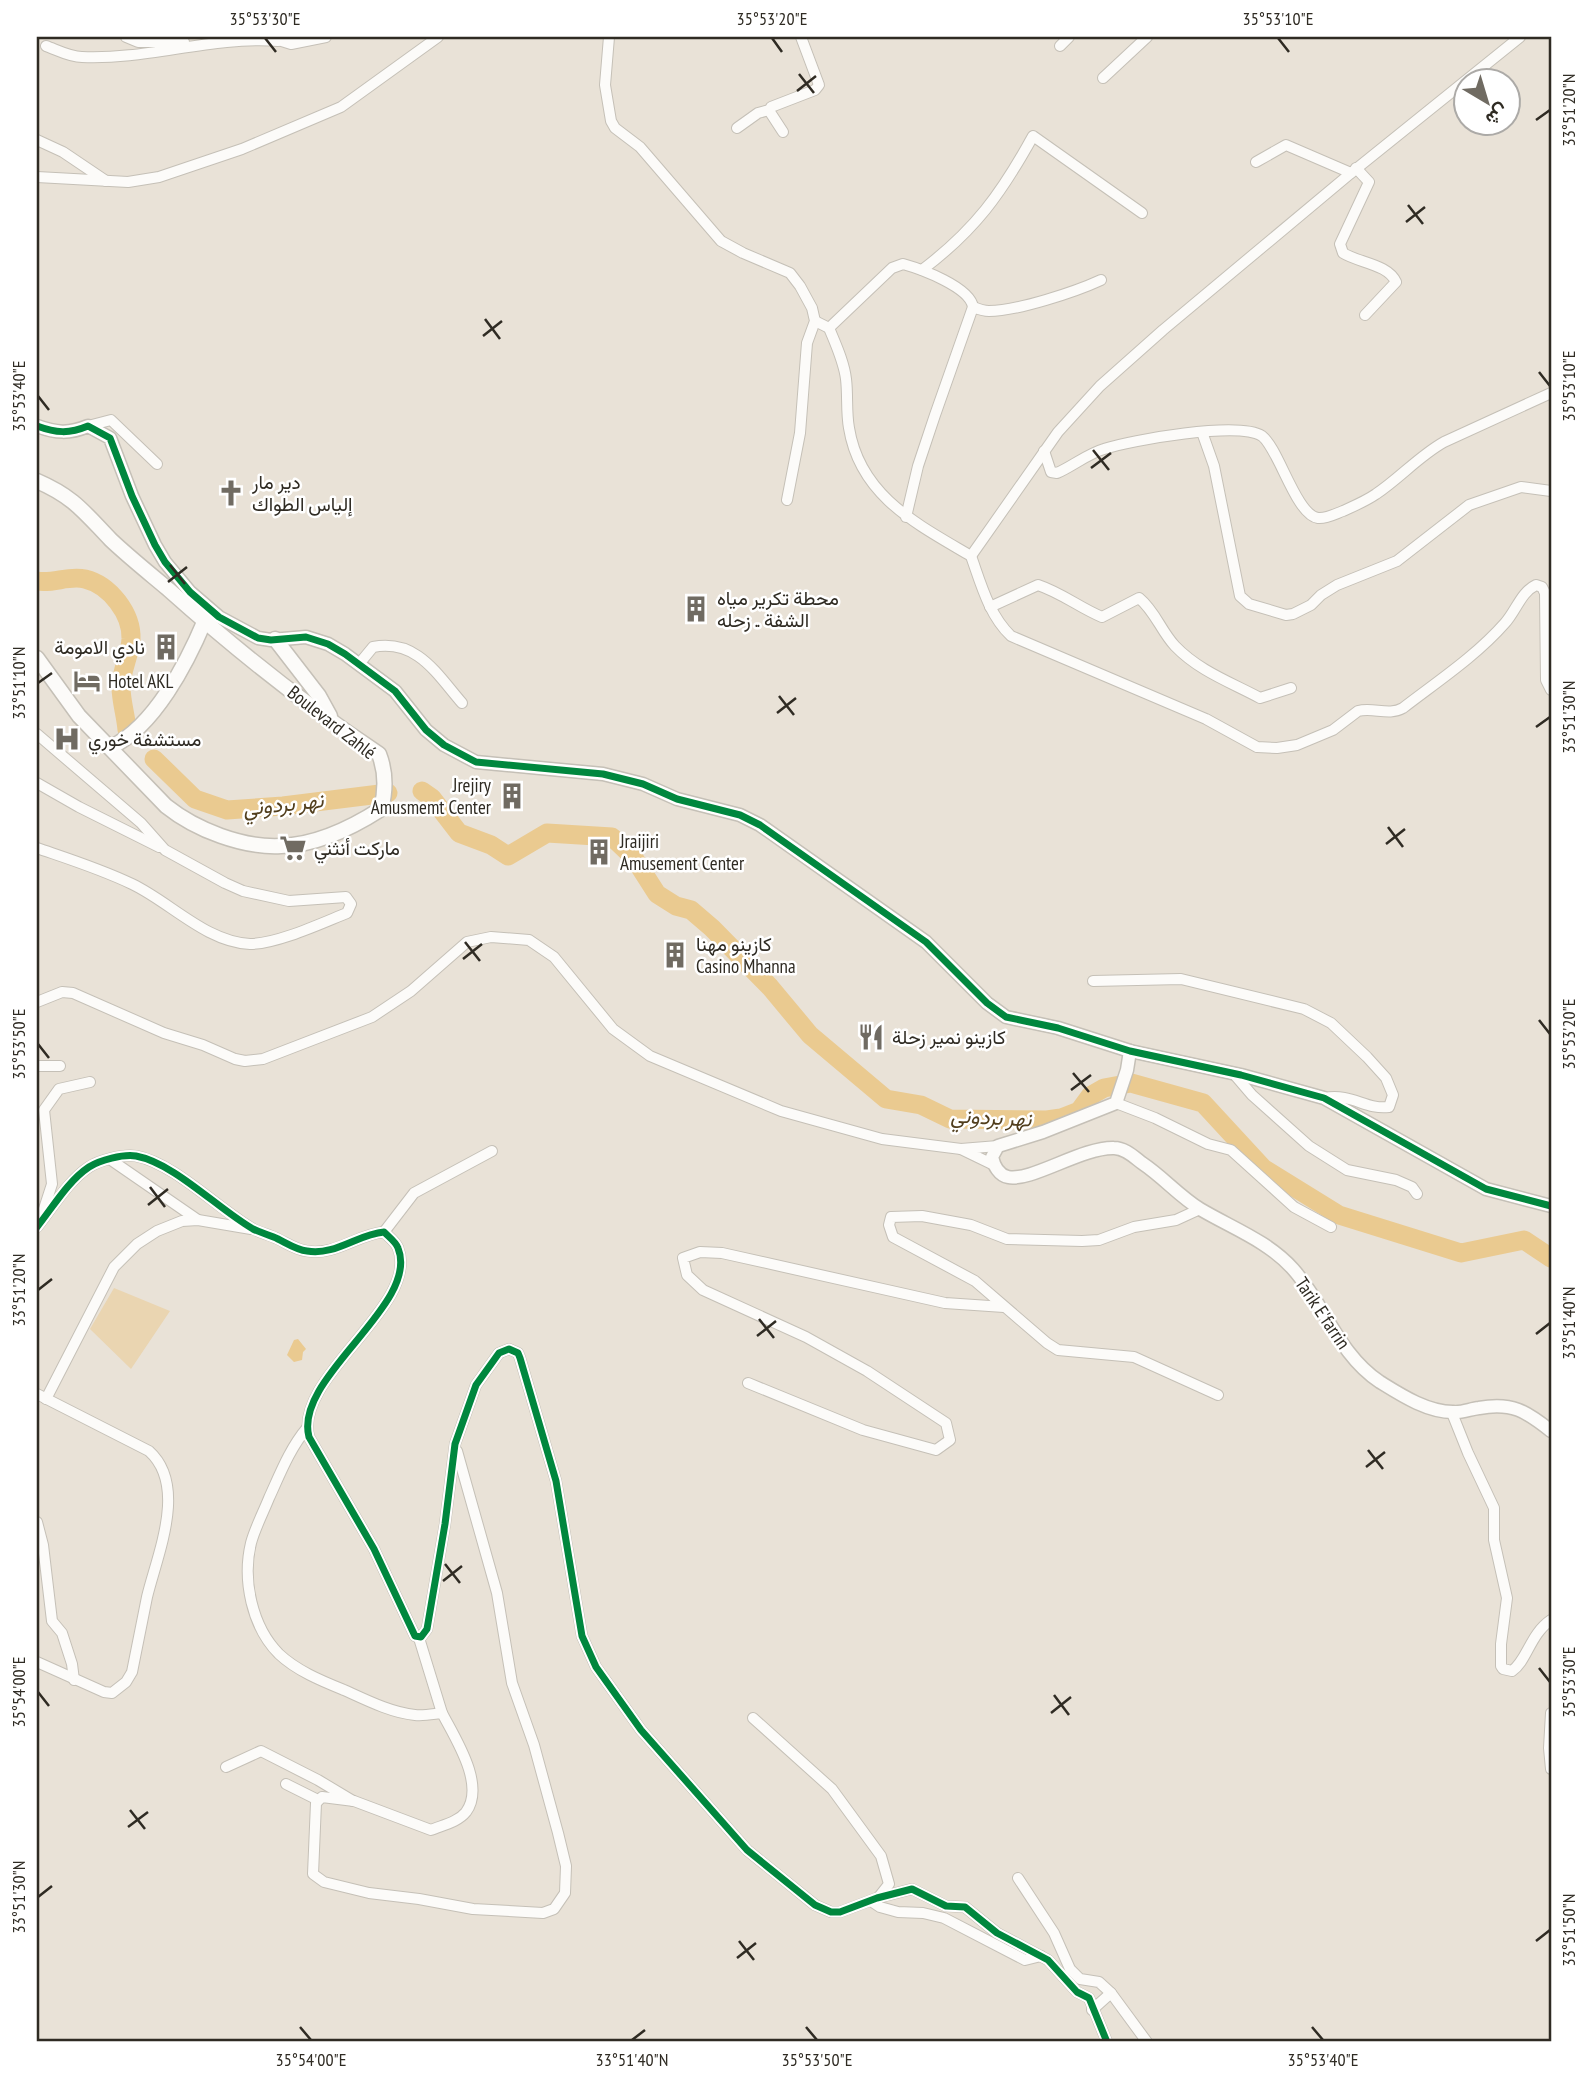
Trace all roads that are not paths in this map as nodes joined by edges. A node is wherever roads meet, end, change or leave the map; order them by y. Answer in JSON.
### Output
{"nodes":[{"id":1,"x":126,"y":37,"type":"edge"},
{"id":2,"x":326,"y":37,"type":"edge"},
{"id":3,"x":438,"y":37,"type":"edge"},
{"id":4,"x":609,"y":37,"type":"edge"},
{"id":5,"x":801,"y":37,"type":"edge"},
{"id":6,"x":1069,"y":37,"type":"edge"},
{"id":7,"x":1147,"y":37,"type":"edge"},
{"id":8,"x":1520,"y":37,"type":"edge"},
{"id":9,"x":274,"y":39,"type":"edge"},
{"id":10,"x":198,"y":45,"type":"junction"},
{"id":11,"x":46,"y":46,"type":"dead end"},
{"id":12,"x":1060,"y":46,"type":"dead end"},
{"id":13,"x":1103,"y":78,"type":"dead end"},
{"id":14,"x":769,"y":110,"type":"junction"},
{"id":15,"x":737,"y":128,"type":"dead end"},
{"id":16,"x":783,"y":132,"type":"dead end"},
{"id":17,"x":37,"y":140,"type":"edge"},
{"id":18,"x":1256,"y":162,"type":"dead end"},
{"id":19,"x":1353,"y":170,"type":"junction"},
{"id":20,"x":37,"y":177,"type":"edge"},
{"id":21,"x":107,"y":182,"type":"junction"},
{"id":22,"x":1142,"y":213,"type":"dead end"},
{"id":23,"x":922,"y":270,"type":"junction"},
{"id":24,"x":1101,"y":280,"type":"dead end"},
{"id":25,"x":973,"y":307,"type":"junction"},
{"id":26,"x":1365,"y":315,"type":"dead end"},
{"id":27,"x":815,"y":320,"type":"junction"},
{"id":28,"x":829,"y":328,"type":"junction"},
{"id":29,"x":1551,"y":393,"type":"edge"},
{"id":30,"x":37,"y":426,"type":"edge"},
{"id":31,"x":88,"y":426,"type":"junction"},
{"id":32,"x":1202,"y":432,"type":"junction"},
{"id":33,"x":1044,"y":451,"type":"junction"},
{"id":34,"x":157,"y":464,"type":"dead end"},
{"id":35,"x":37,"y":481,"type":"edge"},
{"id":36,"x":1551,"y":491,"type":"edge"},
{"id":37,"x":787,"y":500,"type":"dead end"},
{"id":38,"x":906,"y":517,"type":"junction"},
{"id":39,"x":971,"y":556,"type":"junction"},
{"id":40,"x":1551,"y":580,"type":"edge"},
{"id":41,"x":1542,"y":587,"type":"junction"},
{"id":42,"x":990,"y":607,"type":"junction"},
{"id":43,"x":207,"y":615,"type":"junction"},
{"id":44,"x":275,"y":639,"type":"junction"},
{"id":45,"x":37,"y":658,"type":"edge"},
{"id":46,"x":359,"y":664,"type":"junction"},
{"id":47,"x":1291,"y":688,"type":"dead end"},
{"id":48,"x":1551,"y":690,"type":"edge"},
{"id":49,"x":462,"y":703,"type":"dead end"},
{"id":50,"x":334,"y":723,"type":"junction"},
{"id":51,"x":37,"y":734,"type":"edge"},
{"id":52,"x":111,"y":747,"type":"junction"},
{"id":53,"x":37,"y":783,"type":"edge"},
{"id":54,"x":37,"y":848,"type":"edge"},
{"id":55,"x":165,"y":850,"type":"junction"},
{"id":56,"x":1093,"y":981,"type":"dead end"},
{"id":57,"x":37,"y":1002,"type":"edge"},
{"id":58,"x":1130,"y":1051,"type":"junction"},
{"id":59,"x":37,"y":1066,"type":"edge"},
{"id":60,"x":60,"y":1066,"type":"dead end"},
{"id":61,"x":1234,"y":1074,"type":"junction"},
{"id":62,"x":90,"y":1082,"type":"dead end"},
{"id":63,"x":1118,"y":1097,"type":"junction"},
{"id":64,"x":1324,"y":1098,"type":"junction"},
{"id":65,"x":998,"y":1146,"type":"junction"},
{"id":66,"x":961,"y":1149,"type":"junction"},
{"id":67,"x":492,"y":1151,"type":"dead end"},
{"id":68,"x":111,"y":1160,"type":"junction"},
{"id":69,"x":995,"y":1165,"type":"junction"},
{"id":70,"x":1417,"y":1194,"type":"dead end"},
{"id":71,"x":1551,"y":1206,"type":"edge"},
{"id":72,"x":1200,"y":1209,"type":"junction"},
{"id":73,"x":198,"y":1220,"type":"junction"},
{"id":74,"x":38,"y":1226,"type":"edge"},
{"id":75,"x":1331,"y":1227,"type":"dead end"},
{"id":76,"x":255,"y":1230,"type":"junction"},
{"id":77,"x":384,"y":1232,"type":"junction"},
{"id":78,"x":1004,"y":1307,"type":"junction"},
{"id":79,"x":748,"y":1383,"type":"dead end"},
{"id":80,"x":1218,"y":1395,"type":"dead end"},
{"id":81,"x":41,"y":1397,"type":"edge"},
{"id":82,"x":1452,"y":1413,"type":"junction"},
{"id":83,"x":307,"y":1428,"type":"junction"},
{"id":84,"x":1551,"y":1431,"type":"edge"},
{"id":85,"x":455,"y":1444,"type":"junction"},
{"id":86,"x":37,"y":1522,"type":"edge"},
{"id":87,"x":1551,"y":1620,"type":"edge"},
{"id":88,"x":419,"y":1638,"type":"junction"},
{"id":89,"x":37,"y":1662,"type":"edge"},
{"id":90,"x":74,"y":1680,"type":"junction"},
{"id":91,"x":442,"y":1713,"type":"junction"},
{"id":92,"x":1551,"y":1713,"type":"edge"},
{"id":93,"x":753,"y":1718,"type":"dead end"},
{"id":94,"x":226,"y":1767,"type":"dead end"},
{"id":95,"x":1551,"y":1769,"type":"edge"},
{"id":96,"x":286,"y":1784,"type":"dead end"},
{"id":97,"x":318,"y":1800,"type":"junction"},
{"id":98,"x":354,"y":1801,"type":"junction"},
{"id":99,"x":1018,"y":1878,"type":"dead end"},
{"id":100,"x":874,"y":1899,"type":"junction"},
{"id":101,"x":1041,"y":1956,"type":"junction"},
{"id":102,"x":1111,"y":1993,"type":"junction"},
{"id":103,"x":1092,"y":2010,"type":"junction"},
{"id":104,"x":1107,"y":2042,"type":"edge"},
{"id":105,"x":1147,"y":2042,"type":"edge"}],
"edges":[{"from":1,"to":10,"type":"street"},
{"from":2,"to":9,"type":"street"},
{"from":3,"to":21,"type":"street"},
{"from":4,"to":27,"type":"street"},
{"from":5,"to":14,"type":"street"},
{"from":6,"to":12,"type":"street"},
{"from":7,"to":13,"type":"street"},
{"from":8,"to":19,"type":"street"},
{"from":9,"to":10,"type":"street"},
{"from":10,"to":11,"type":"street"},
{"from":14,"to":15,"type":"street"},
{"from":14,"to":16,"type":"street"},
{"from":17,"to":21,"type":"street"},
{"from":18,"to":19,"type":"street"},
{"from":19,"to":26,"type":"street"},
{"from":19,"to":33,"type":"street"},
{"from":20,"to":21,"type":"street"},
{"from":22,"to":23,"type":"street"},
{"from":23,"to":25,"type":"street"},
{"from":23,"to":28,"type":"street"},
{"from":24,"to":25,"type":"street"},
{"from":25,"to":38,"type":"street"},
{"from":27,"to":28,"type":"street"},
{"from":27,"to":37,"type":"street"},
{"from":28,"to":38,"type":"street"},
{"from":29,"to":32,"type":"street"},
{"from":30,"to":31,"type":"street"},
{"from":31,"to":34,"type":"street"},
{"from":31,"to":43,"type":"street"},
{"from":32,"to":33,"type":"street"},
{"from":32,"to":36,"type":"street"},
{"from":33,"to":39,"type":"street"},
{"from":35,"to":43,"type":"main road","name":"Boulevard Zahlé"},
{"from":38,"to":39,"type":"street"},
{"from":39,"to":42,"type":"street"},
{"from":40,"to":41,"type":"street"},
{"from":41,"to":42,"type":"street"},
{"from":41,"to":48,"type":"street"},
{"from":42,"to":47,"type":"street"},
{"from":43,"to":44,"type":"street"},
{"from":43,"to":50,"type":"main road","name":"Boulevard Zahlé"},
{"from":43,"to":52,"type":"main road"},
{"from":44,"to":46,"type":"street"},
{"from":44,"to":50,"type":"main road"},
{"from":45,"to":52,"type":"main road","name":"Boulevard Zahlé"},
{"from":46,"to":49,"type":"street"},
{"from":46,"to":58,"type":"street"},
{"from":50,"to":52,"type":"main road","name":"Boulevard Zahlé"},
{"from":51,"to":55,"type":"street"},
{"from":53,"to":55,"type":"street"},
{"from":54,"to":55,"type":"street"},
{"from":56,"to":64,"type":"street"},
{"from":57,"to":66,"type":"street"},
{"from":58,"to":61,"type":"street"},
{"from":58,"to":63,"type":"street"},
{"from":59,"to":60,"type":"street"},
{"from":61,"to":64,"type":"street"},
{"from":61,"to":70,"type":"street"},
{"from":62,"to":74,"type":"street"},
{"from":63,"to":65,"type":"street"},
{"from":63,"to":75,"type":"street"},
{"from":64,"to":71,"type":"street"},
{"from":65,"to":66,"type":"street"},
{"from":65,"to":69,"type":"street"},
{"from":66,"to":69,"type":"street"},
{"from":67,"to":77,"type":"street"},
{"from":68,"to":73,"type":"street"},
{"from":68,"to":74,"type":"street"},
{"from":68,"to":76,"type":"street"},
{"from":69,"to":72,"type":"street","name":"Tarik E'farrin"},
{"from":72,"to":78,"type":"street"},
{"from":72,"to":82,"type":"street","name":"Tarik E'farrin"},
{"from":73,"to":76,"type":"street"},
{"from":73,"to":81,"type":"street"},
{"from":76,"to":77,"type":"street"},
{"from":77,"to":83,"type":"street"},
{"from":78,"to":79,"type":"street"},
{"from":78,"to":80,"type":"street"},
{"from":81,"to":90,"type":"street"},
{"from":82,"to":84,"type":"street","name":"Tarik E'farrin"},
{"from":82,"to":87,"type":"street"},
{"from":83,"to":88,"type":"street"},
{"from":83,"to":91,"type":"street"},
{"from":85,"to":88,"type":"street"},
{"from":85,"to":97,"type":"street"},
{"from":85,"to":100,"type":"street"},
{"from":86,"to":90,"type":"street"},
{"from":88,"to":91,"type":"street"},
{"from":89,"to":90,"type":"street"},
{"from":91,"to":98,"type":"street"},
{"from":92,"to":95,"type":"street"},
{"from":93,"to":100,"type":"street"},
{"from":94,"to":98,"type":"street"},
{"from":96,"to":97,"type":"street"},
{"from":97,"to":98,"type":"street"},
{"from":99,"to":102,"type":"street"},
{"from":100,"to":101,"type":"street"},
{"from":100,"to":101,"type":"street"},
{"from":101,"to":103,"type":"street"},
{"from":102,"to":103,"type":"street"},
{"from":102,"to":105,"type":"street"},
{"from":103,"to":104,"type":"street"}]}
